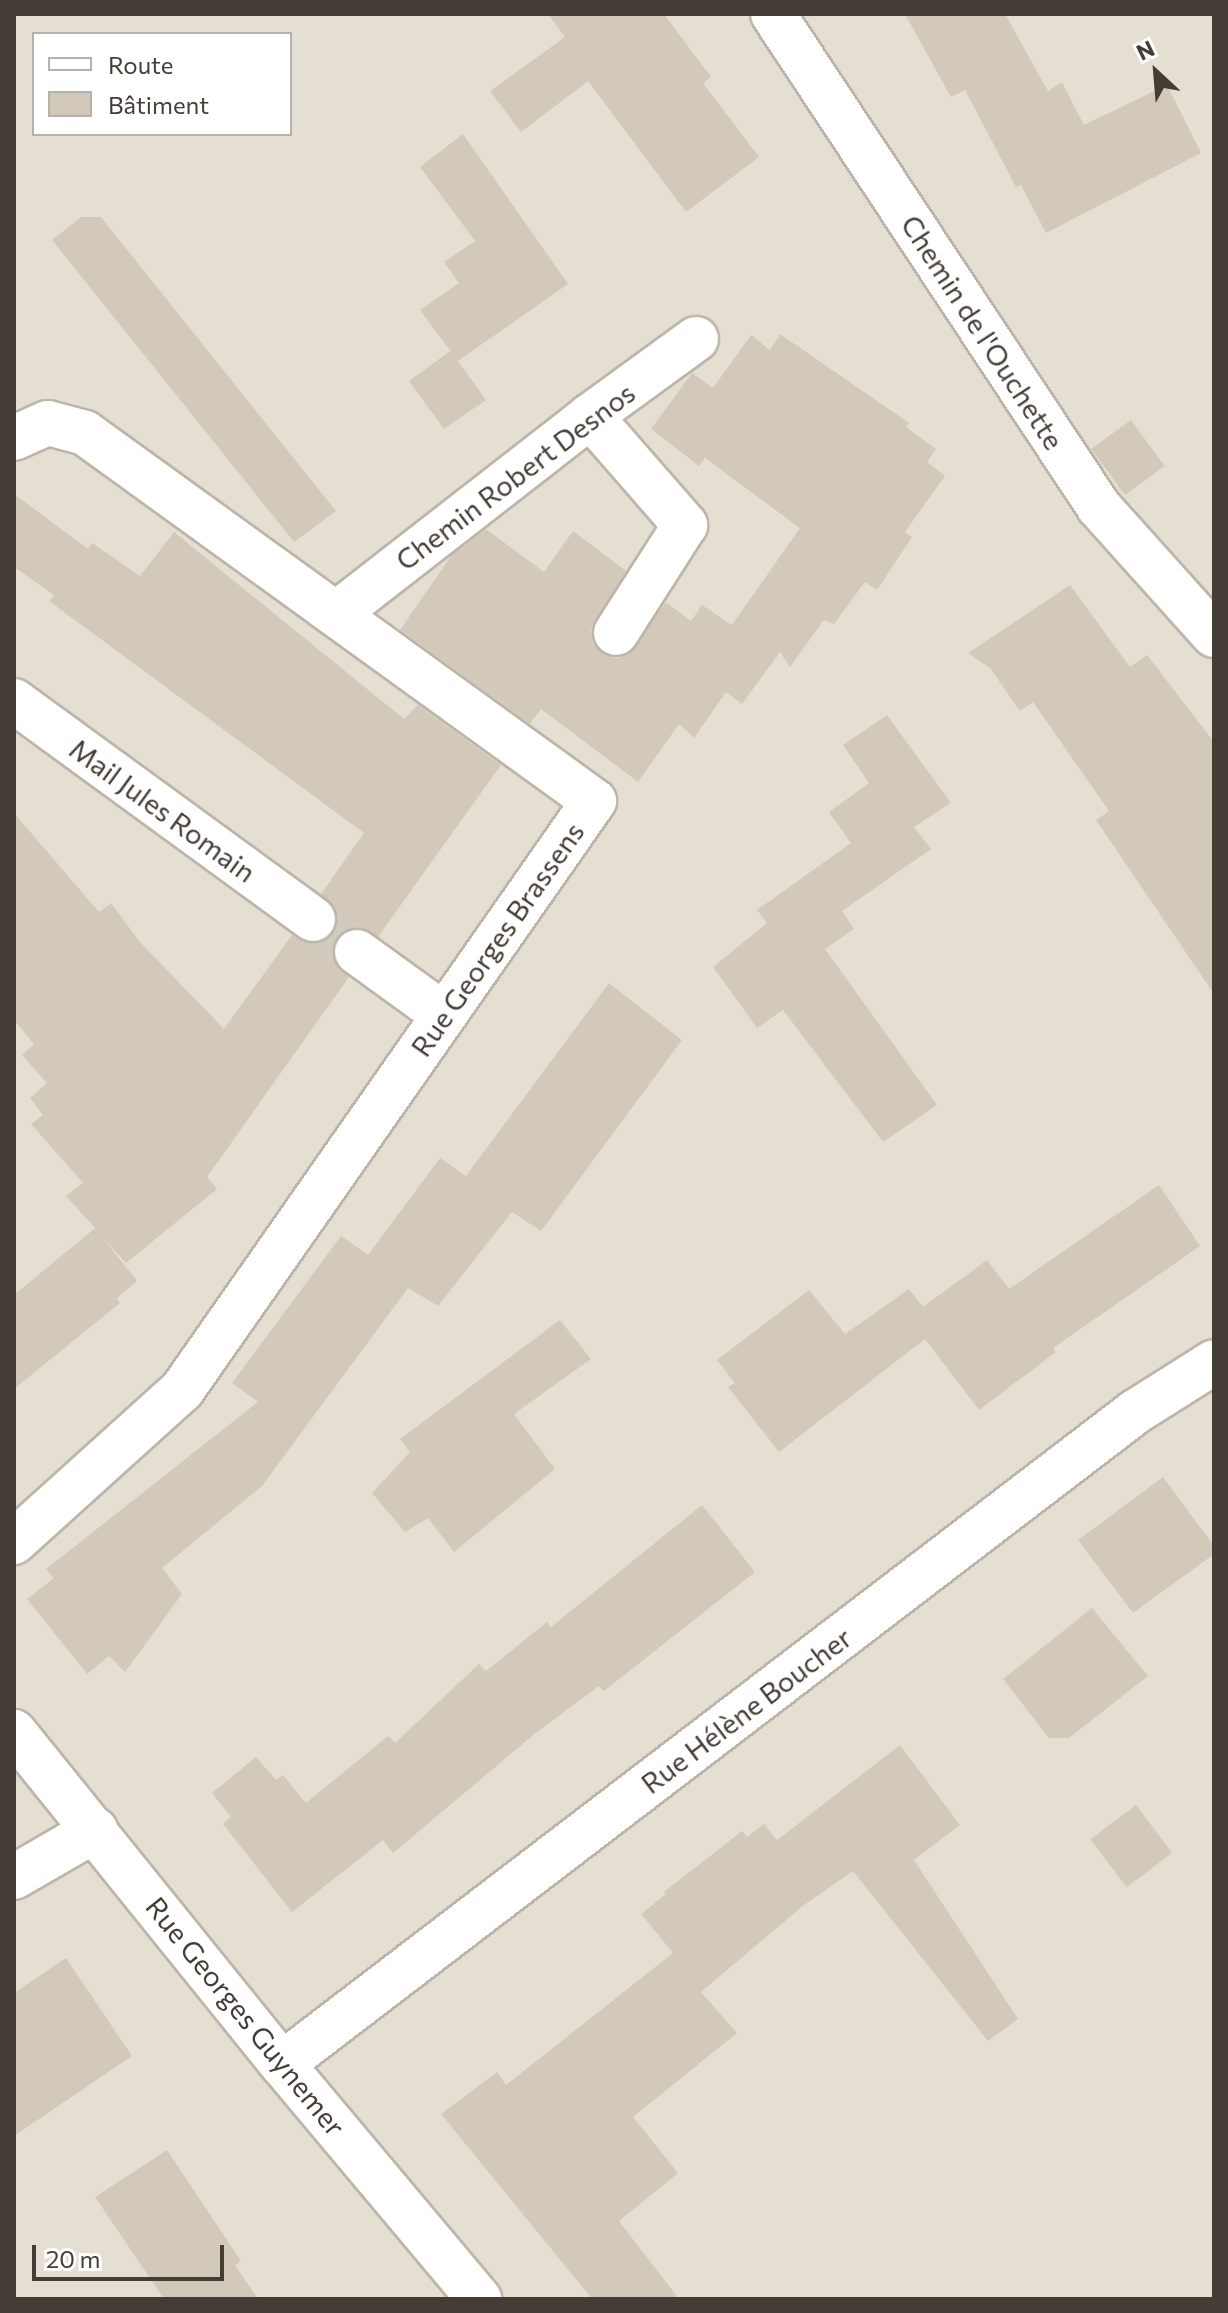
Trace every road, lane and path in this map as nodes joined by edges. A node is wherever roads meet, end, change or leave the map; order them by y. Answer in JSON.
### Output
{"nodes":[{"id":1,"x":773,"y":14,"type":"edge"},
{"id":2,"x":696,"y":339,"type":"dead end"},
{"id":3,"x":590,"y":416,"type":"junction"},
{"id":4,"x":14,"y":438,"type":"edge"},
{"id":5,"x":336,"y":614,"type":"junction"},
{"id":6,"x":616,"y":633,"type":"dead end"},
{"id":7,"x":1214,"y":635,"type":"edge"},
{"id":8,"x":14,"y":701,"type":"edge"},
{"id":9,"x":313,"y":919,"type":"tunnel mouth"},
{"id":10,"x":357,"y":952,"type":"tunnel mouth"},
{"id":11,"x":444,"y":1015,"type":"junction"},
{"id":12,"x":1214,"y":1362,"type":"edge"},
{"id":13,"x":14,"y":1542,"type":"edge"},
{"id":14,"x":14,"y":1732,"type":"edge"},
{"id":15,"x":95,"y":1830,"type":"junction"},
{"id":16,"x":14,"y":1877,"type":"edge"},
{"id":17,"x":282,"y":2064,"type":"junction"},
{"id":18,"x":479,"y":2299,"type":"edge"}],
"edges":[{"from":1,"to":7,"type":"street","name":"Chemin de l'Ouchette"},
{"from":2,"to":3,"type":"street","name":"Chemin Robert Desnos"},
{"from":3,"to":5,"type":"street","name":"Chemin Robert Desnos"},
{"from":3,"to":6,"type":"street"},
{"from":4,"to":5,"type":"street","name":"Rue Georges Brassens"},
{"from":5,"to":11,"type":"street","name":"Rue Georges Brassens"},
{"from":8,"to":9,"type":"street","name":"Mail Jules Romain"},
{"from":10,"to":11,"type":"street"},
{"from":11,"to":13,"type":"street","name":"Rue Georges Brassens"},
{"from":12,"to":17,"type":"street","name":"Rue Hélène Boucher"},
{"from":14,"to":15,"type":"street","name":"Rue Georges Guynemer"},
{"from":15,"to":16,"type":"street"},
{"from":15,"to":17,"type":"street","name":"Rue Georges Guynemer"},
{"from":17,"to":18,"type":"street","name":"Rue Georges Guynemer"}]}
